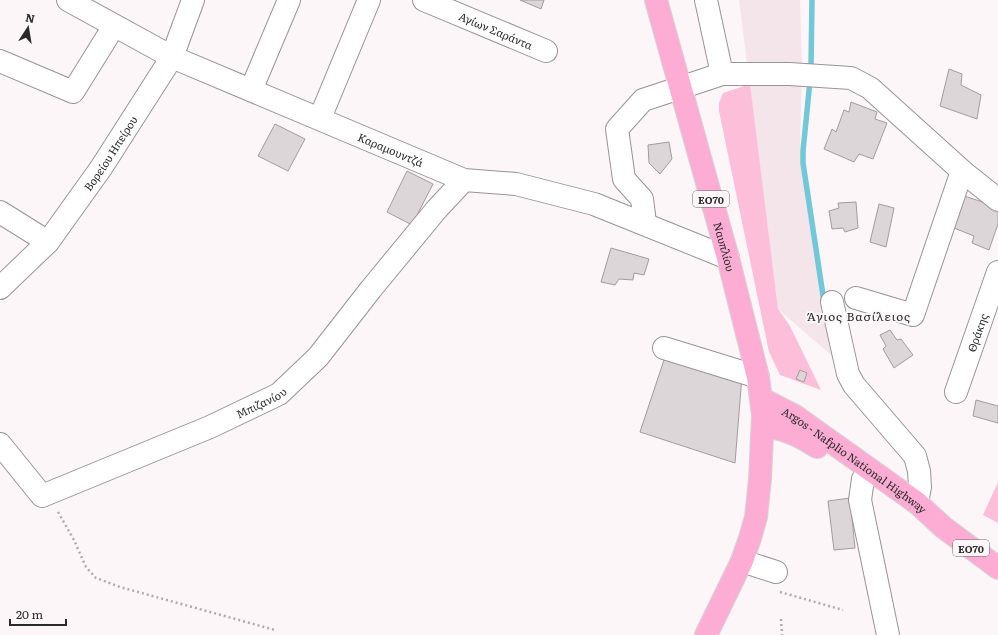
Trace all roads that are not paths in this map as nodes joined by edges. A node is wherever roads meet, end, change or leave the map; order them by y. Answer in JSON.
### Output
{"nodes":[{"id":1,"x":68,"y":0,"type":"edge"},
{"id":2,"x":193,"y":0,"type":"edge"},
{"id":3,"x":289,"y":0,"type":"edge"},
{"id":4,"x":369,"y":0,"type":"edge"},
{"id":5,"x":424,"y":0,"type":"edge"},
{"id":6,"x":656,"y":0,"type":"edge"},
{"id":7,"x":706,"y":0,"type":"edge"},
{"id":8,"x":114,"y":26,"type":"junction"},
{"id":9,"x":546,"y":51,"type":"dead end"},
{"id":10,"x":172,"y":57,"type":"junction"},
{"id":11,"x":0,"y":61,"type":"edge"},
{"id":12,"x":722,"y":74,"type":"junction"},
{"id":13,"x":681,"y":88,"type":"junction"},
{"id":14,"x":251,"y":90,"type":"junction"},
{"id":15,"x":320,"y":118,"type":"junction"},
{"id":16,"x":962,"y":172,"type":"junction"},
{"id":17,"x":464,"y":180,"type":"junction"},
{"id":18,"x":998,"y":200,"type":"edge"},
{"id":19,"x":0,"y":212,"type":"edge"},
{"id":20,"x":645,"y":224,"type":"junction"},
{"id":21,"x":48,"y":242,"type":"junction"},
{"id":22,"x":728,"y":258,"type":"junction"},
{"id":23,"x":998,"y":272,"type":"edge"},
{"id":24,"x":0,"y":288,"type":"edge"},
{"id":25,"x":856,"y":298,"type":"dead end"},
{"id":26,"x":832,"y":302,"type":"dead end"},
{"id":27,"x":664,"y":348,"type":"dead end"},
{"id":28,"x":758,"y":377,"type":"junction"},
{"id":29,"x":956,"y":392,"type":"dead end"},
{"id":30,"x":762,"y":399,"type":"junction"},
{"id":31,"x":763,"y":426,"type":"junction"},
{"id":32,"x":0,"y":444,"type":"edge"},
{"id":33,"x":863,"y":479,"type":"junction"},
{"id":34,"x":918,"y":503,"type":"junction"},
{"id":35,"x":943,"y":527,"type":"junction"},
{"id":36,"x":742,"y":560,"type":"junction"},
{"id":37,"x":998,"y":568,"type":"edge"},
{"id":38,"x":777,"y":582,"type":"road end"},
{"id":39,"x":706,"y":635,"type":"edge"},
{"id":40,"x":888,"y":635,"type":"edge"}],
"edges":[{"from":1,"to":8,"type":"street","name":"Καραμουντζά"},
{"from":2,"to":10,"type":"street","name":"Βορείου Ηπείρου"},
{"from":3,"to":14,"type":"street"},
{"from":4,"to":15,"type":"street"},
{"from":5,"to":9,"type":"street","name":"Αγίων Σαράντα"},
{"from":6,"to":13,"type":"main road","name":"Ναυπλίου","number":"ΕΟ70"},
{"from":7,"to":12,"type":"street"},
{"from":8,"to":10,"type":"street","name":"Καραμουντζά"},
{"from":8,"to":11,"type":"street"},
{"from":10,"to":14,"type":"street","name":"Καραμουντζά"},
{"from":10,"to":21,"type":"street","name":"Βορείου Ηπείρου"},
{"from":12,"to":13,"type":"street"},
{"from":12,"to":16,"type":"street"},
{"from":13,"to":20,"type":"street"},
{"from":13,"to":22,"type":"main road","name":"Ναυπλίου","number":"ΕΟ70"},
{"from":14,"to":15,"type":"street","name":"Καραμουντζά"},
{"from":15,"to":17,"type":"street","name":"Καραμουντζά"},
{"from":16,"to":18,"type":"street"},
{"from":16,"to":25,"type":"street"},
{"from":17,"to":20,"type":"street","name":"Καραμουντζά"},
{"from":17,"to":32,"type":"street","name":"Μπιζανίου"},
{"from":19,"to":21,"type":"street"},
{"from":20,"to":22,"type":"street","name":"Καραμουντζά"},
{"from":21,"to":24,"type":"street","name":"Βορείου Ηπείρου"},
{"from":22,"to":28,"type":"main road","name":"Ναυπλίου","number":"ΕΟ70"},
{"from":23,"to":29,"type":"street","name":"Θράκης"},
{"from":26,"to":34,"type":"street"},
{"from":27,"to":28,"type":"street"},
{"from":28,"to":30,"type":"main road","name":"Ναυπλίου","number":"ΕΟ70"},
{"from":30,"to":31,"type":"main road","name":"Ναυπλίου","number":"ΕΟ70"},
{"from":30,"to":34,"type":"main road","name":"Argos - Nafplio National Highway","number":"ΕΟ70"},
{"from":31,"to":33,"type":"main road","name":"Argos - Nafplio National Highway","number":"ΕΟ70"},
{"from":31,"to":36,"type":"main road","name":"Ναυπλίου"},
{"from":33,"to":35,"type":"main road","name":"Argos - Nafplio National Highway","number":"ΕΟ70"},
{"from":33,"to":40,"type":"street"},
{"from":34,"to":35,"type":"main road","name":"Argos - Nafplio National Highway","number":"ΕΟ70"},
{"from":35,"to":37,"type":"main road","name":"Argos - Nafplio National Highway","number":"ΕΟ70"},
{"from":36,"to":38,"type":"street"},
{"from":36,"to":39,"type":"main road","name":"Ναυπλίου"}]}
